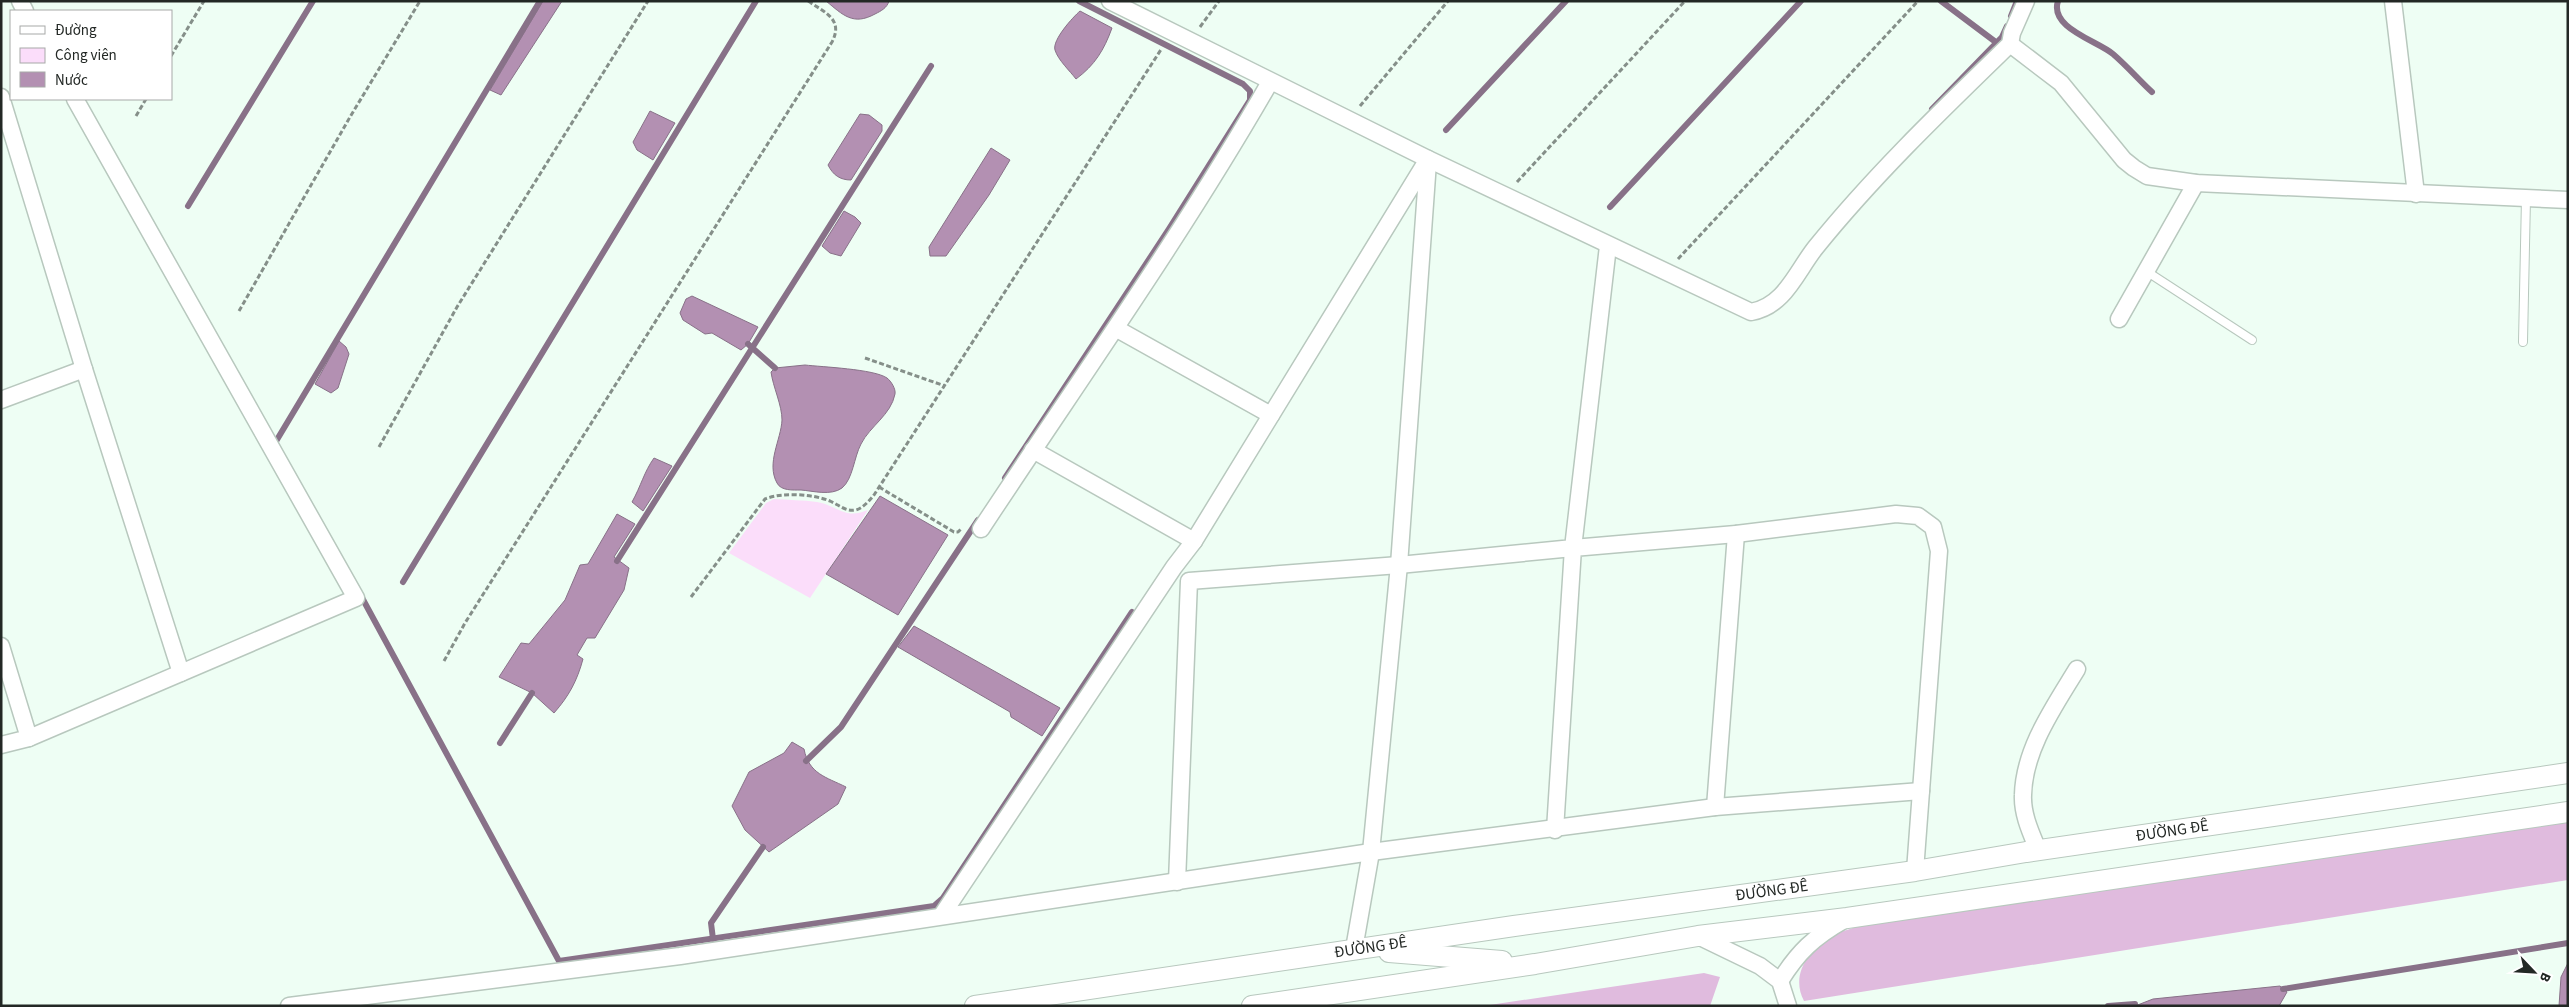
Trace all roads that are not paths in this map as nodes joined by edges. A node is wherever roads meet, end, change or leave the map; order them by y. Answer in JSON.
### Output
{"nodes":[{"id":1,"x":1110,"y":1,"type":"edge"},
{"id":2,"x":2026,"y":1,"type":"edge"},
{"id":3,"x":2393,"y":1,"type":"edge"},
{"id":4,"x":2010,"y":44,"type":"junction"},
{"id":5,"x":1270,"y":82,"type":"junction"},
{"id":6,"x":1,"y":97,"type":"edge"},
{"id":7,"x":75,"y":100,"type":"edge"},
{"id":8,"x":1428,"y":159,"type":"junction"},
{"id":9,"x":2196,"y":183,"type":"junction"},
{"id":10,"x":2416,"y":194,"type":"junction"},
{"id":11,"x":2526,"y":198,"type":"junction"},
{"id":12,"x":2568,"y":200,"type":"edge"},
{"id":13,"x":1608,"y":246,"type":"junction"},
{"id":14,"x":2146,"y":271,"type":"junction"},
{"id":15,"x":2120,"y":319,"type":"dead end"},
{"id":16,"x":1117,"y":329,"type":"junction"},
{"id":17,"x":2252,"y":340,"type":"dead end"},
{"id":18,"x":2523,"y":342,"type":"dead end"},
{"id":19,"x":84,"y":369,"type":"junction"},
{"id":20,"x":1,"y":400,"type":"edge"},
{"id":21,"x":1271,"y":415,"type":"junction"},
{"id":22,"x":1033,"y":450,"type":"junction"},
{"id":23,"x":974,"y":525,"type":"road end"},
{"id":24,"x":1736,"y":534,"type":"junction"},
{"id":25,"x":1194,"y":541,"type":"junction"},
{"id":26,"x":1573,"y":548,"type":"junction"},
{"id":27,"x":1399,"y":565,"type":"junction"},
{"id":28,"x":1174,"y":567,"type":"junction"},
{"id":29,"x":1189,"y":581,"type":"junction"},
{"id":30,"x":1,"y":646,"type":"edge"},
{"id":31,"x":2077,"y":668,"type":"dead end"},
{"id":32,"x":181,"y":673,"type":"junction"},
{"id":33,"x":29,"y":738,"type":"junction"},
{"id":34,"x":1,"y":745,"type":"edge"},
{"id":35,"x":2568,"y":773,"type":"edge"},
{"id":36,"x":1921,"y":791,"type":"junction"},
{"id":37,"x":1715,"y":807,"type":"junction"},
{"id":38,"x":2568,"y":812,"type":"edge"},
{"id":39,"x":1555,"y":830,"type":"junction"},
{"id":40,"x":2038,"y":850,"type":"junction"},
{"id":41,"x":1371,"y":852,"type":"junction"},
{"id":42,"x":1915,"y":871,"type":"junction"},
{"id":43,"x":1176,"y":882,"type":"junction"},
{"id":44,"x":942,"y":915,"type":"junction"},
{"id":45,"x":1847,"y":918,"type":"junction"},
{"id":46,"x":1698,"y":936,"type":"junction"},
{"id":47,"x":1354,"y":949,"type":"junction"},
{"id":48,"x":1535,"y":964,"type":"junction"},
{"id":49,"x":1780,"y":982,"type":"junction"},
{"id":50,"x":294,"y":1005,"type":"edge"},
{"id":51,"x":975,"y":1006,"type":"edge"},
{"id":52,"x":1252,"y":1006,"type":"edge"},
{"id":53,"x":1788,"y":1006,"type":"edge"}],
"edges":[{"from":1,"to":5,"type":"street"},
{"from":2,"to":4,"type":"street"},
{"from":3,"to":10,"type":"street"},
{"from":4,"to":9,"type":"street"},
{"from":4,"to":13,"type":"street"},
{"from":5,"to":8,"type":"street"},
{"from":5,"to":16,"type":"street"},
{"from":6,"to":19,"type":"street"},
{"from":7,"to":32,"type":"street"},
{"from":8,"to":13,"type":"street"},
{"from":8,"to":21,"type":"street"},
{"from":8,"to":27,"type":"street"},
{"from":9,"to":10,"type":"street"},
{"from":9,"to":14,"type":"street"},
{"from":10,"to":11,"type":"street"},
{"from":11,"to":12,"type":"street"},
{"from":11,"to":18,"type":"lane"},
{"from":13,"to":26,"type":"street"},
{"from":14,"to":15,"type":"street"},
{"from":14,"to":17,"type":"lane"},
{"from":16,"to":21,"type":"street"},
{"from":16,"to":22,"type":"street"},
{"from":19,"to":20,"type":"street"},
{"from":19,"to":32,"type":"street"},
{"from":21,"to":25,"type":"street"},
{"from":22,"to":23,"type":"street"},
{"from":22,"to":25,"type":"street"},
{"from":24,"to":26,"type":"street"},
{"from":24,"to":36,"type":"street"},
{"from":24,"to":37,"type":"street"},
{"from":25,"to":28,"type":"street"},
{"from":26,"to":27,"type":"street"},
{"from":26,"to":39,"type":"street"},
{"from":27,"to":29,"type":"street"},
{"from":27,"to":41,"type":"street"},
{"from":28,"to":29,"type":"street"},
{"from":28,"to":44,"type":"street"},
{"from":29,"to":43,"type":"street"},
{"from":30,"to":33,"type":"street"},
{"from":31,"to":40,"type":"street"},
{"from":32,"to":33,"type":"street"},
{"from":33,"to":34,"type":"street"},
{"from":35,"to":40,"type":"street","name":"ĐƯỜNG ĐÊ"},
{"from":36,"to":37,"type":"street"},
{"from":36,"to":42,"type":"street"},
{"from":37,"to":39,"type":"street"},
{"from":38,"to":45,"type":"street"},
{"from":39,"to":41,"type":"street"},
{"from":40,"to":42,"type":"street","name":"ĐƯỜNG ĐÊ"},
{"from":41,"to":43,"type":"street"},
{"from":41,"to":47,"type":"street"},
{"from":42,"to":47,"type":"street","name":"ĐƯỜNG ĐÊ"},
{"from":43,"to":44,"type":"street"},
{"from":44,"to":50,"type":"street"},
{"from":45,"to":46,"type":"street"},
{"from":45,"to":49,"type":"street"},
{"from":46,"to":48,"type":"street"},
{"from":46,"to":49,"type":"street"},
{"from":47,"to":48,"type":"street"},
{"from":47,"to":51,"type":"street","name":"ĐƯỜNG ĐÊ"},
{"from":48,"to":52,"type":"street"},
{"from":49,"to":53,"type":"street"}]}
